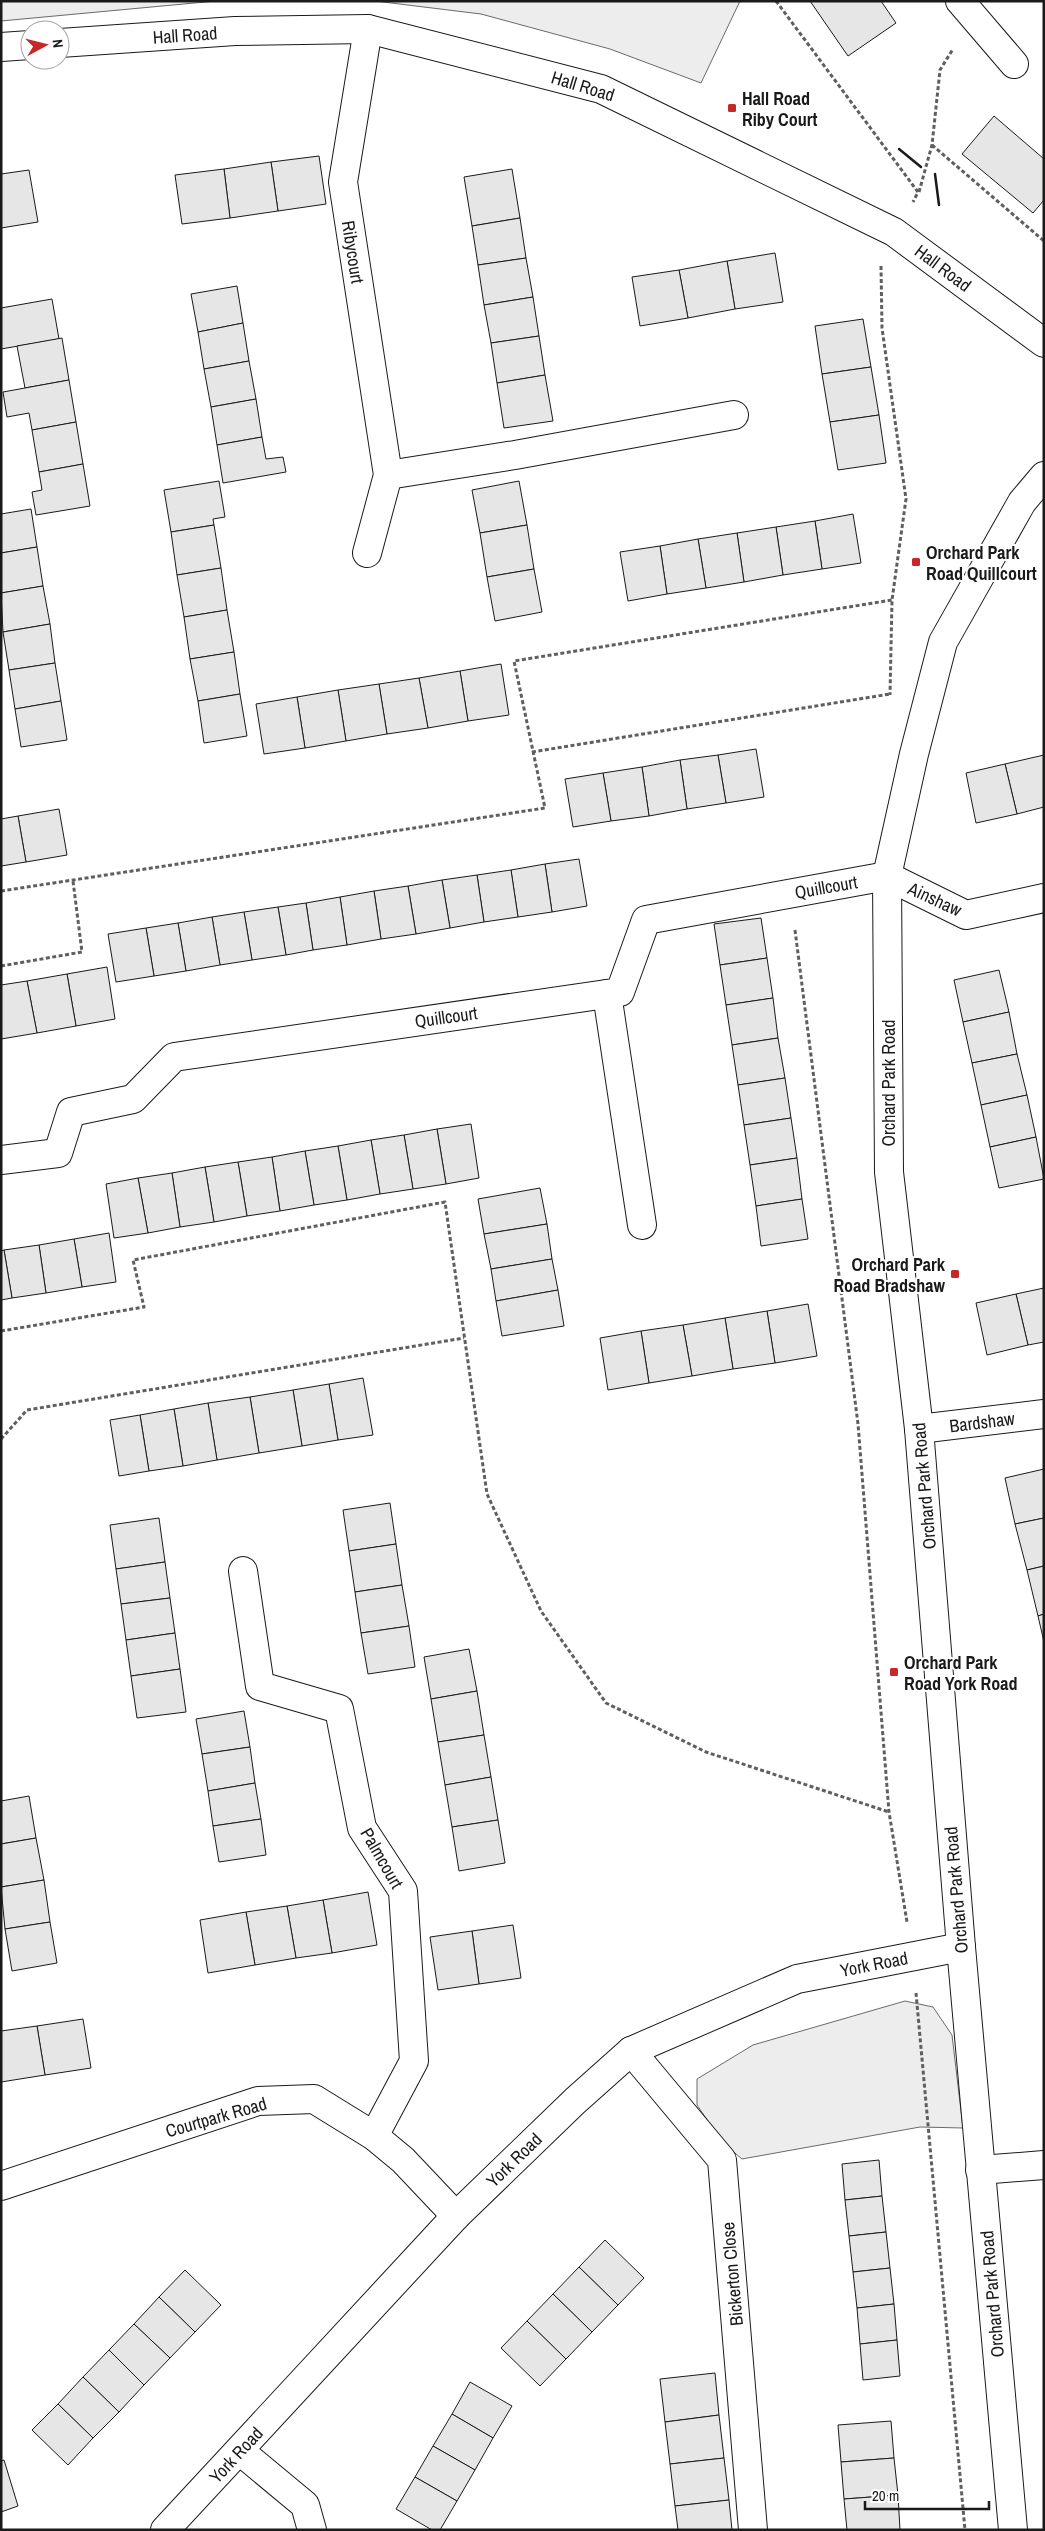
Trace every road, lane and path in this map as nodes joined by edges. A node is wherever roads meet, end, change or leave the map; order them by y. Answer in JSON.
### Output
{"nodes":[{"id":1,"x":776,"y":1,"type":"edge"},
{"id":2,"x":967,"y":9,"type":"edge"},
{"id":3,"x":368,"y":29,"type":"junction"},
{"id":4,"x":70,"y":42,"type":"edge"},
{"id":5,"x":20,"y":47,"type":"edge"},
{"id":6,"x":1,"y":48,"type":"edge"},
{"id":7,"x":1014,"y":64,"type":"dead end"},
{"id":8,"x":932,"y":144,"type":"junction"},
{"id":9,"x":918,"y":192,"type":"junction"},
{"id":10,"x":894,"y":232,"type":"junction"},
{"id":11,"x":1044,"y":241,"type":"edge"},
{"id":12,"x":1044,"y":343,"type":"edge"},
{"id":13,"x":734,"y":415,"type":"dead end"},
{"id":14,"x":388,"y":475,"type":"junction"},
{"id":15,"x":1044,"y":476,"type":"edge"},
{"id":16,"x":366,"y":553,"type":"dead end"},
{"id":17,"x":892,"y":600,"type":"junction"},
{"id":18,"x":890,"y":694,"type":"junction"},
{"id":19,"x":890,"y":702,"type":"dead end"},
{"id":20,"x":532,"y":752,"type":"junction"},
{"id":21,"x":887,"y":876,"type":"junction"},
{"id":22,"x":73,"y":881,"type":"junction"},
{"id":23,"x":1,"y":892,"type":"edge"},
{"id":24,"x":1044,"y":898,"type":"edge"},
{"id":25,"x":794,"y":924,"type":"dead end"},
{"id":26,"x":1,"y":966,"type":"edge"},
{"id":27,"x":607,"y":994,"type":"junction"},
{"id":28,"x":1,"y":1160,"type":"edge"},
{"id":29,"x":642,"y":1225,"type":"dead end"},
{"id":30,"x":1,"y":1331,"type":"edge"},
{"id":31,"x":464,"y":1338,"type":"junction"},
{"id":32,"x":1044,"y":1414,"type":"edge"},
{"id":33,"x":919,"y":1429,"type":"junction"},
{"id":34,"x":1,"y":1439,"type":"edge"},
{"id":35,"x":243,"y":1571,"type":"dead end"},
{"id":36,"x":888,"y":1812,"type":"junction"},
{"id":37,"x":961,"y":1947,"type":"junction"},
{"id":38,"x":913,"y":1956,"type":"junction"},
{"id":39,"x":631,"y":2052,"type":"junction"},
{"id":40,"x":374,"y":2136,"type":"junction"},
{"id":41,"x":1044,"y":2165,"type":"edge"},
{"id":42,"x":980,"y":2170,"type":"junction"},
{"id":43,"x":1,"y":2186,"type":"edge"},
{"id":44,"x":456,"y":2216,"type":"junction"},
{"id":45,"x":240,"y":2451,"type":"junction"},
{"id":46,"x":165,"y":2530,"type":"edge"},
{"id":47,"x":312,"y":2530,"type":"edge"},
{"id":48,"x":753,"y":2530,"type":"edge"},
{"id":49,"x":965,"y":2530,"type":"edge"},
{"id":50,"x":1013,"y":2530,"type":"edge"}],
"edges":[{"from":1,"to":9,"type":"path"},
{"from":2,"to":7,"type":"street"},
{"from":2,"to":8,"type":"path"},
{"from":3,"to":4,"type":"street","name":"Hall Road"},
{"from":3,"to":10,"type":"street","name":"Hall Road"},
{"from":3,"to":14,"type":"street","name":"Ribycourt"},
{"from":5,"to":6,"type":"street"},
{"from":8,"to":9,"type":"path"},
{"from":8,"to":11,"type":"path"},
{"from":9,"to":10,"type":"path"},
{"from":10,"to":12,"type":"street","name":"Hall Road"},
{"from":10,"to":17,"type":"path"},
{"from":13,"to":14,"type":"street"},
{"from":14,"to":16,"type":"street","name":"Ribycourt"},
{"from":15,"to":21,"type":"street","name":"Orchard Park Road"},
{"from":17,"to":18,"type":"path"},
{"from":17,"to":20,"type":"path"},
{"from":18,"to":19,"type":"path"},
{"from":18,"to":20,"type":"path"},
{"from":20,"to":22,"type":"path"},
{"from":21,"to":24,"type":"street","name":"Ainshaw"},
{"from":21,"to":27,"type":"street","name":"Quillcourt"},
{"from":21,"to":33,"type":"street","name":"Orchard Park Road"},
{"from":22,"to":23,"type":"path"},
{"from":22,"to":26,"type":"path"},
{"from":25,"to":36,"type":"path"},
{"from":27,"to":28,"type":"street","name":"Quillcourt"},
{"from":27,"to":29,"type":"street"},
{"from":30,"to":31,"type":"path"},
{"from":31,"to":34,"type":"path"},
{"from":31,"to":36,"type":"path"},
{"from":32,"to":33,"type":"street","name":"Bardshaw"},
{"from":33,"to":37,"type":"street","name":"Orchard Park Road"},
{"from":35,"to":40,"type":"street","name":"Palmcourt"},
{"from":36,"to":38,"type":"path"},
{"from":37,"to":38,"type":"street","name":"York Road"},
{"from":37,"to":42,"type":"street","name":"Orchard Park Road"},
{"from":38,"to":39,"type":"street","name":"York Road"},
{"from":38,"to":49,"type":"path"},
{"from":39,"to":44,"type":"street","name":"York Road"},
{"from":39,"to":48,"type":"street","name":"Bickerton Close"},
{"from":40,"to":43,"type":"street","name":"Courtpark Road"},
{"from":40,"to":44,"type":"street","name":"Courtpark Road"},
{"from":41,"to":42,"type":"street"},
{"from":42,"to":50,"type":"street","name":"Orchard Park Road"},
{"from":44,"to":45,"type":"street","name":"York Road"},
{"from":45,"to":46,"type":"street","name":"York Road"},
{"from":45,"to":47,"type":"street"}]}
